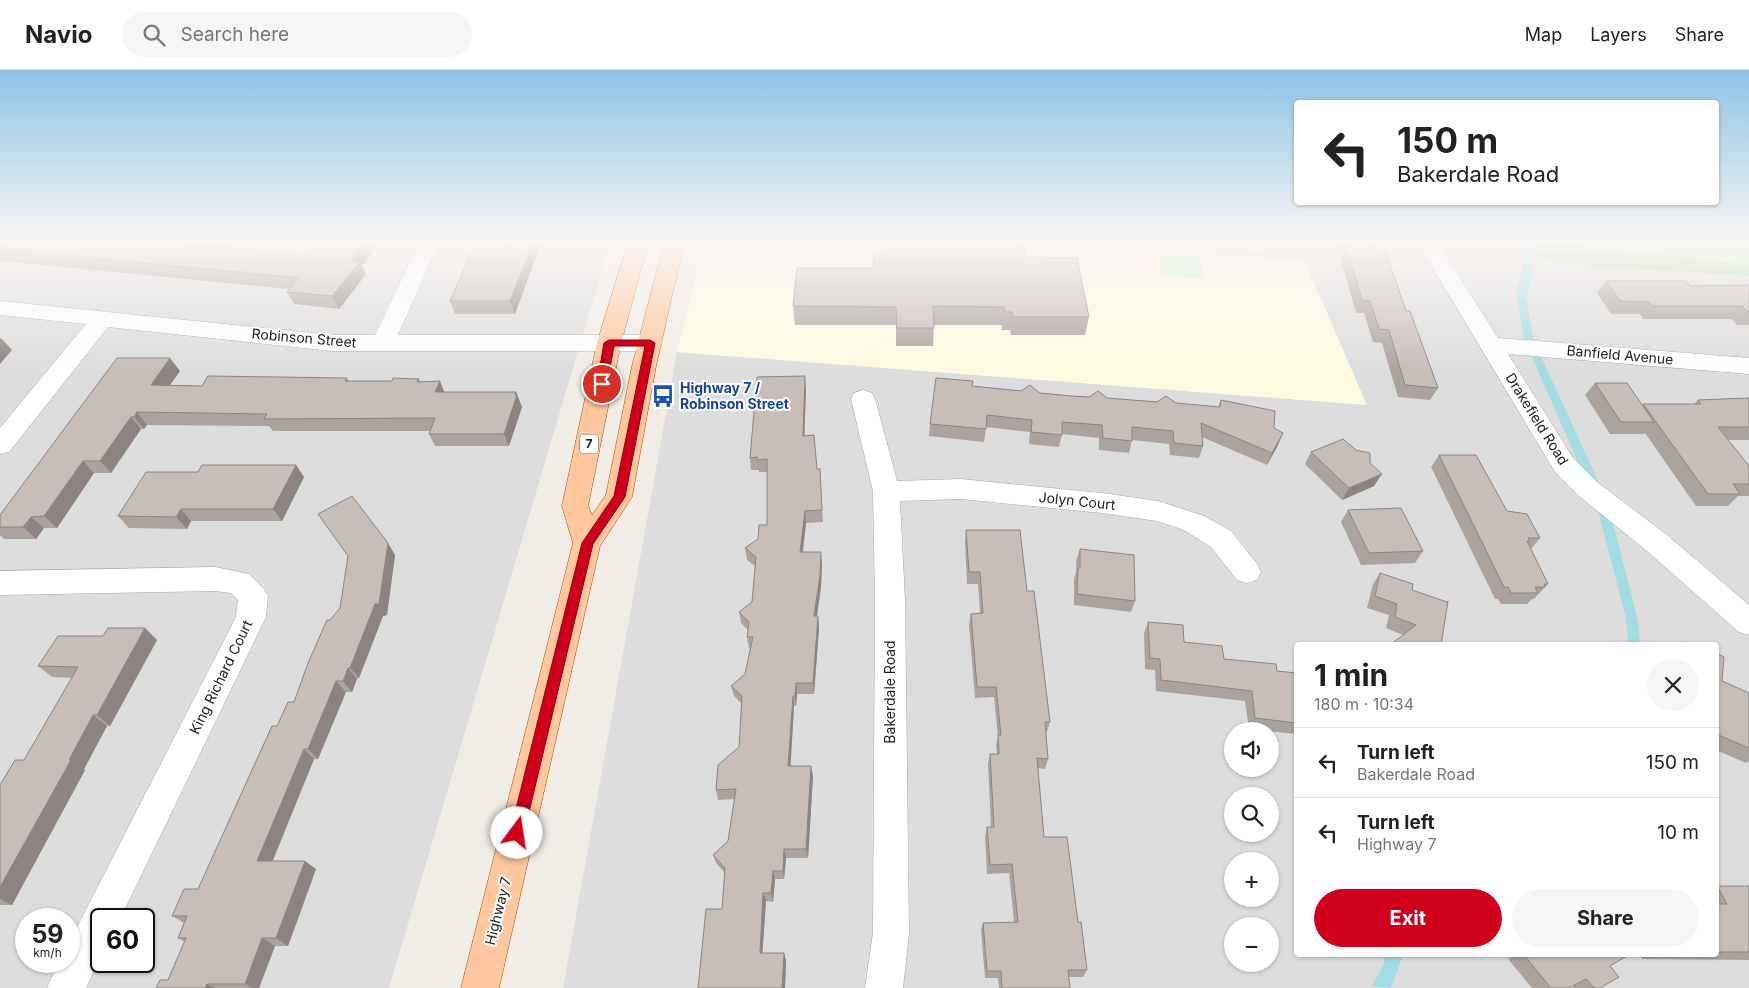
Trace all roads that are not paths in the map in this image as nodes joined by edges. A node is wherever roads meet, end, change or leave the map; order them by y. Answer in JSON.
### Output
{"nodes":[{"id":1,"x":409,"y":286,"type":"edge"},
{"id":2,"x":626,"y":286,"type":"edge"},
{"id":3,"x":664,"y":286,"type":"edge"},
{"id":4,"x":1454,"y":286,"type":"edge"},
{"id":5,"x":0,"y":308,"type":"edge"},
{"id":6,"x":103,"y":318,"type":"junction"},
{"id":7,"x":383,"y":343,"type":"junction"},
{"id":8,"x":609,"y":343,"type":"junction"},
{"id":9,"x":650,"y":343,"type":"junction"},
{"id":10,"x":1490,"y":345,"type":"junction"},
{"id":11,"x":1749,"y":366,"type":"edge"},
{"id":12,"x":863,"y":399,"type":"dead end"},
{"id":13,"x":0,"y":446,"type":"edge"},
{"id":14,"x":886,"y":491,"type":"junction"},
{"id":15,"x":587,"y":543,"type":"junction"},
{"id":16,"x":1247,"y":572,"type":"dead end"},
{"id":17,"x":0,"y":583,"type":"edge"},
{"id":18,"x":1749,"y":623,"type":"edge"},
{"id":19,"x":66,"y":988,"type":"edge"},
{"id":20,"x":480,"y":988,"type":"edge"},
{"id":21,"x":884,"y":988,"type":"edge"}],
"edges":[{"from":1,"to":7,"type":"street"},
{"from":2,"to":8,"type":"main road","number":"7"},
{"from":3,"to":9,"type":"main road","name":"Highway 7"},
{"from":4,"to":10,"type":"street","name":"Drakefield Road"},
{"from":5,"to":6,"type":"street","name":"Robinson Street"},
{"from":6,"to":7,"type":"street","name":"Robinson Street"},
{"from":6,"to":13,"type":"street"},
{"from":7,"to":8,"type":"street","name":"Robinson Street"},
{"from":8,"to":9,"type":"street"},
{"from":8,"to":15,"type":"main road","number":"7"},
{"from":9,"to":15,"type":"main road","name":"Highway 7"},
{"from":10,"to":11,"type":"street","name":"Banfield Avenue"},
{"from":10,"to":18,"type":"street","name":"Drakefield Road"},
{"from":12,"to":14,"type":"street","name":"Bakerdale Road"},
{"from":14,"to":16,"type":"street","name":"Jolyn Court"},
{"from":14,"to":21,"type":"street","name":"Bakerdale Road"},
{"from":15,"to":20,"type":"main road","name":"Highway 7"},
{"from":17,"to":19,"type":"street","name":"King Richard Court"}]}
